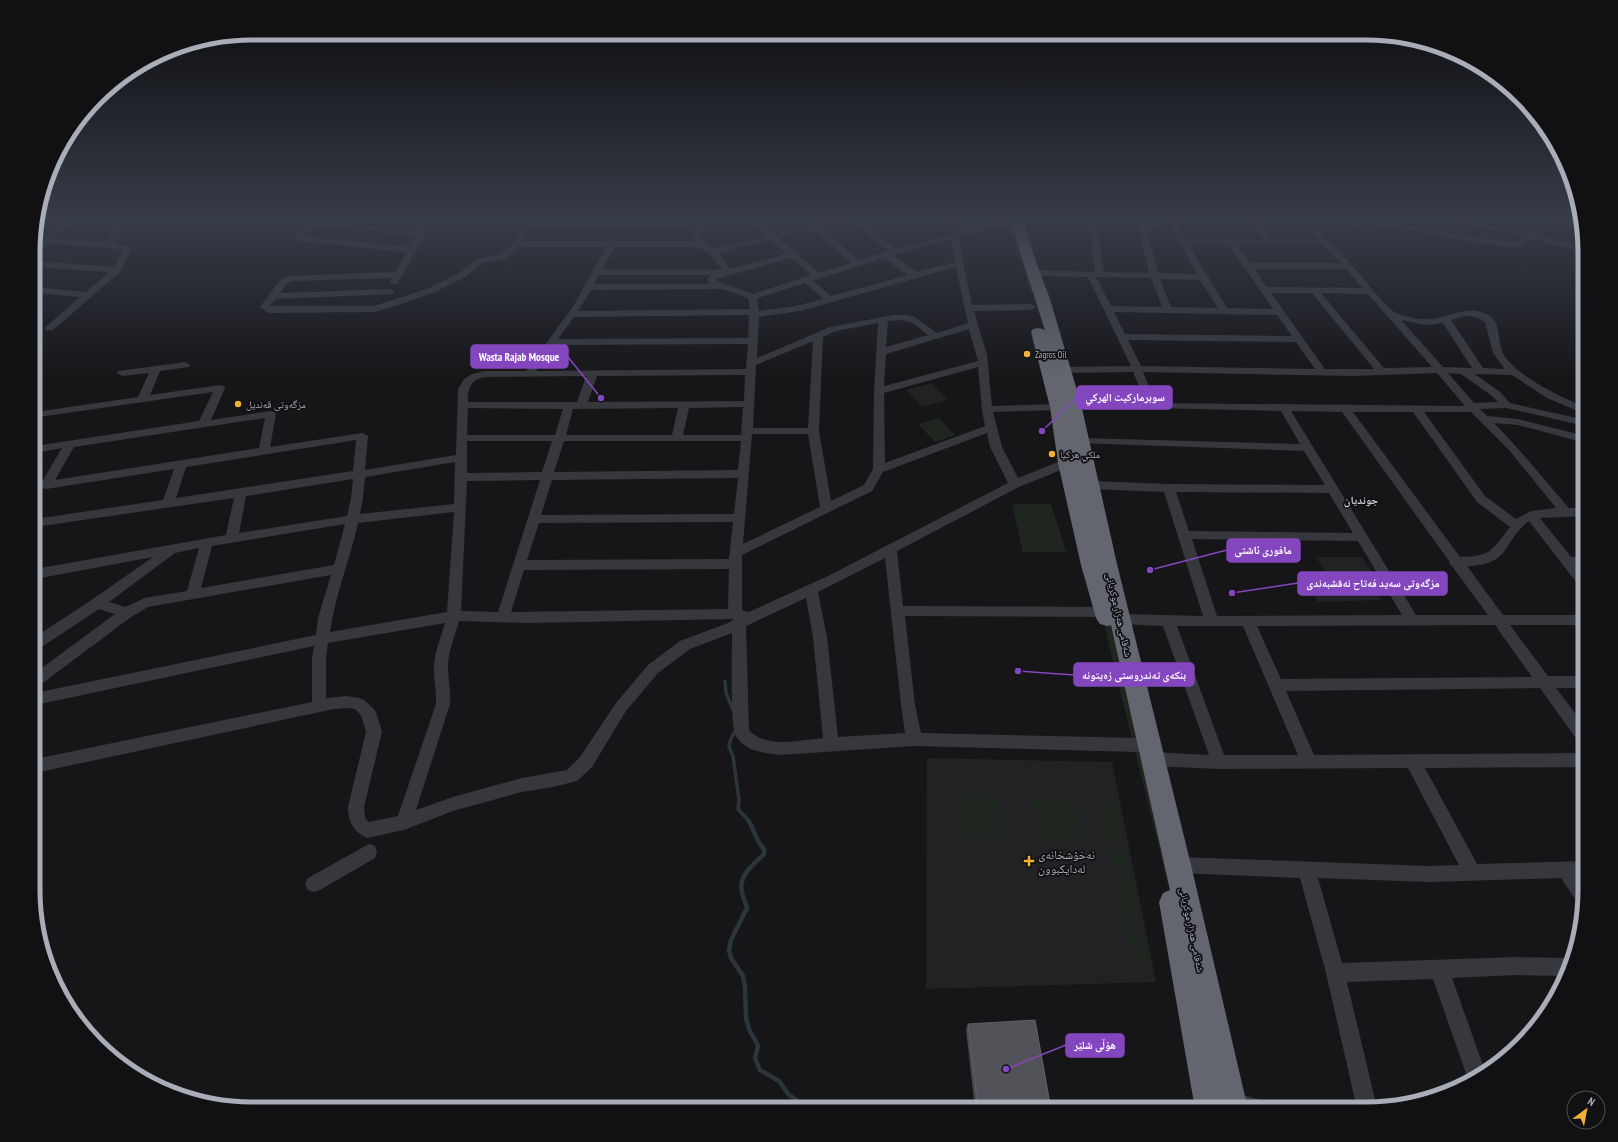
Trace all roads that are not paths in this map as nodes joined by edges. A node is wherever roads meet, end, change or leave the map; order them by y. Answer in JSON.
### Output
{"nodes":[{"id":1,"x":117,"y":270,"type":"edge"},
{"id":2,"x":400,"y":270,"type":"edge"},
{"id":3,"x":467,"y":270,"type":"edge"},
{"id":4,"x":737,"y":270,"type":"edge"},
{"id":5,"x":810,"y":270,"type":"edge"},
{"id":6,"x":836,"y":270,"type":"edge"},
{"id":7,"x":909,"y":270,"type":"edge"},
{"id":8,"x":935,"y":270,"type":"edge"},
{"id":9,"x":960,"y":270,"type":"edge"},
{"id":10,"x":1024,"y":270,"type":"edge"},
{"id":11,"x":1032,"y":270,"type":"edge"},
{"id":12,"x":1095,"y":270,"type":"edge"},
{"id":13,"x":1153,"y":270,"type":"edge"},
{"id":14,"x":1199,"y":270,"type":"edge"},
{"id":15,"x":1251,"y":270,"type":"edge"},
{"id":16,"x":1352,"y":270,"type":"edge"},
{"id":17,"x":597,"y":272,"type":"joint"},
{"id":18,"x":727,"y":273,"type":"junction"},
{"id":19,"x":1033,"y":273,"type":"junction"},
{"id":20,"x":398,"y":274,"type":"junction"},
{"id":21,"x":1095,"y":275,"type":"junction"},
{"id":22,"x":817,"y":276,"type":"junction"},
{"id":23,"x":916,"y":276,"type":"junction"},
{"id":24,"x":1154,"y":276,"type":"junction"},
{"id":25,"x":1202,"y":277,"type":"junction"},
{"id":26,"x":806,"y":279,"type":"junction"},
{"id":27,"x":722,"y":287,"type":"junction"},
{"id":28,"x":588,"y":288,"type":"junction"},
{"id":29,"x":1264,"y":290,"type":"junction"},
{"id":30,"x":1314,"y":290,"type":"junction"},
{"id":31,"x":40,"y":291,"type":"edge"},
{"id":32,"x":1370,"y":291,"type":"junction"},
{"id":33,"x":390,"y":292,"type":"junction"},
{"id":34,"x":88,"y":295,"type":"junction"},
{"id":35,"x":272,"y":296,"type":"junction"},
{"id":36,"x":754,"y":297,"type":"junction"},
{"id":37,"x":830,"y":300,"type":"junction"},
{"id":38,"x":1035,"y":302,"type":"junction"},
{"id":39,"x":382,"y":307,"type":"junction"},
{"id":40,"x":969,"y":308,"type":"junction"},
{"id":41,"x":1109,"y":309,"type":"junction"},
{"id":42,"x":1168,"y":310,"type":"junction"},
{"id":43,"x":1224,"y":312,"type":"junction"},
{"id":44,"x":1280,"y":312,"type":"junction"},
{"id":45,"x":572,"y":314,"type":"junction"},
{"id":46,"x":754,"y":314,"type":"junction"},
{"id":47,"x":1390,"y":314,"type":"junction"},
{"id":48,"x":883,"y":319,"type":"junction"},
{"id":49,"x":1446,"y":320,"type":"junction"},
{"id":50,"x":973,"y":325,"type":"junction"},
{"id":51,"x":50,"y":328,"type":"dead end"},
{"id":52,"x":818,"y":336,"type":"junction"},
{"id":53,"x":935,"y":336,"type":"junction"},
{"id":54,"x":1122,"y":337,"type":"junction"},
{"id":55,"x":1299,"y":339,"type":"junction"},
{"id":56,"x":752,"y":341,"type":"junction"},
{"id":57,"x":552,"y":342,"type":"junction"},
{"id":58,"x":881,"y":352,"type":"junction"},
{"id":59,"x":983,"y":363,"type":"junction"},
{"id":60,"x":185,"y":364,"type":"dead end"},
{"id":61,"x":156,"y":368,"type":"junction"},
{"id":62,"x":751,"y":368,"type":"junction"},
{"id":63,"x":1137,"y":368,"type":"junction"},
{"id":64,"x":1063,"y":370,"type":"junction"},
{"id":65,"x":1479,"y":370,"type":"junction"},
{"id":66,"x":1381,"y":371,"type":"junction"},
{"id":67,"x":1440,"y":371,"type":"junction"},
{"id":68,"x":1464,"y":371,"type":"junction"},
{"id":69,"x":593,"y":372,"type":"junction"},
{"id":70,"x":1322,"y":372,"type":"junction"},
{"id":71,"x":1516,"y":372,"type":"junction"},
{"id":72,"x":122,"y":373,"type":"dead end"},
{"id":73,"x":529,"y":373,"type":"junction"},
{"id":74,"x":879,"y":391,"type":"junction"},
{"id":75,"x":143,"y":398,"type":"junction"},
{"id":76,"x":684,"y":404,"type":"junction"},
{"id":77,"x":748,"y":404,"type":"junction"},
{"id":78,"x":463,"y":405,"type":"junction"},
{"id":79,"x":1065,"y":405,"type":"junction"},
{"id":80,"x":1152,"y":405,"type":"junction"},
{"id":81,"x":1506,"y":405,"type":"junction"},
{"id":82,"x":575,"y":406,"type":"junction"},
{"id":83,"x":1473,"y":407,"type":"junction"},
{"id":84,"x":1284,"y":408,"type":"junction"},
{"id":85,"x":1345,"y":408,"type":"junction"},
{"id":86,"x":1416,"y":408,"type":"junction"},
{"id":87,"x":1578,"y":408,"type":"edge"},
{"id":88,"x":987,"y":410,"type":"junction"},
{"id":89,"x":40,"y":414,"type":"edge"},
{"id":90,"x":1485,"y":419,"type":"junction"},
{"id":91,"x":1578,"y":422,"type":"edge"},
{"id":92,"x":204,"y":423,"type":"junction"},
{"id":93,"x":991,"y":428,"type":"junction"},
{"id":94,"x":813,"y":431,"type":"junction"},
{"id":95,"x":746,"y":434,"type":"junction"},
{"id":96,"x":462,"y":438,"type":"junction"},
{"id":97,"x":559,"y":438,"type":"junction"},
{"id":98,"x":677,"y":438,"type":"junction"},
{"id":99,"x":1578,"y":438,"type":"edge"},
{"id":100,"x":1081,"y":441,"type":"junction"},
{"id":101,"x":71,"y":443,"type":"junction"},
{"id":102,"x":40,"y":448,"type":"edge"},
{"id":103,"x":1309,"y":448,"type":"junction"},
{"id":104,"x":264,"y":451,"type":"junction"},
{"id":105,"x":461,"y":458,"type":"junction"},
{"id":106,"x":1067,"y":463,"type":"junction"},
{"id":107,"x":181,"y":464,"type":"junction"},
{"id":108,"x":880,"y":469,"type":"junction"},
{"id":109,"x":359,"y":474,"type":"junction"},
{"id":110,"x":744,"y":474,"type":"junction"},
{"id":111,"x":546,"y":476,"type":"junction"},
{"id":112,"x":460,"y":477,"type":"junction"},
{"id":113,"x":1015,"y":484,"type":"junction"},
{"id":114,"x":1092,"y":485,"type":"junction"},
{"id":115,"x":1169,"y":488,"type":"junction"},
{"id":116,"x":1334,"y":489,"type":"junction"},
{"id":117,"x":241,"y":493,"type":"junction"},
{"id":118,"x":168,"y":504,"type":"junction"},
{"id":119,"x":460,"y":507,"type":"junction"},
{"id":120,"x":826,"y":509,"type":"junction"},
{"id":121,"x":1566,"y":512,"type":"junction"},
{"id":122,"x":1578,"y":512,"type":"edge"},
{"id":123,"x":1531,"y":515,"type":"junction"},
{"id":124,"x":739,"y":518,"type":"junction"},
{"id":125,"x":353,"y":519,"type":"junction"},
{"id":126,"x":533,"y":519,"type":"junction"},
{"id":127,"x":40,"y":522,"type":"edge"},
{"id":128,"x":1517,"y":526,"type":"junction"},
{"id":129,"x":1184,"y":535,"type":"junction"},
{"id":130,"x":1362,"y":537,"type":"junction"},
{"id":131,"x":232,"y":538,"type":"junction"},
{"id":132,"x":207,"y":543,"type":"junction"},
{"id":133,"x":890,"y":549,"type":"junction"},
{"id":134,"x":172,"y":550,"type":"junction"},
{"id":135,"x":735,"y":559,"type":"junction"},
{"id":136,"x":1455,"y":562,"type":"junction"},
{"id":137,"x":1568,"y":562,"type":"junction"},
{"id":138,"x":1578,"y":562,"type":"edge"},
{"id":139,"x":1099,"y":564,"type":"junction"},
{"id":140,"x":519,"y":565,"type":"junction"},
{"id":141,"x":339,"y":569,"type":"junction"},
{"id":142,"x":52,"y":571,"type":"junction"},
{"id":143,"x":40,"y":573,"type":"edge"},
{"id":144,"x":1578,"y":576,"type":"edge"},
{"id":145,"x":40,"y":579,"type":"edge"},
{"id":146,"x":810,"y":590,"type":"junction"},
{"id":147,"x":192,"y":595,"type":"junction"},
{"id":148,"x":98,"y":603,"type":"junction"},
{"id":149,"x":897,"y":611,"type":"junction"},
{"id":150,"x":126,"y":612,"type":"junction"},
{"id":151,"x":454,"y":616,"type":"junction"},
{"id":152,"x":1113,"y":616,"type":"junction"},
{"id":153,"x":503,"y":618,"type":"junction"},
{"id":154,"x":741,"y":618,"type":"junction"},
{"id":155,"x":1412,"y":620,"type":"junction"},
{"id":156,"x":1498,"y":620,"type":"junction"},
{"id":157,"x":1578,"y":620,"type":"edge"},
{"id":158,"x":1168,"y":621,"type":"junction"},
{"id":159,"x":1212,"y":621,"type":"junction"},
{"id":160,"x":1248,"y":621,"type":"junction"},
{"id":161,"x":322,"y":638,"type":"junction"},
{"id":162,"x":40,"y":641,"type":"edge"},
{"id":163,"x":40,"y":676,"type":"edge"},
{"id":164,"x":1543,"y":682,"type":"junction"},
{"id":165,"x":1578,"y":682,"type":"edge"},
{"id":166,"x":1276,"y":685,"type":"junction"},
{"id":167,"x":40,"y":697,"type":"edge"},
{"id":168,"x":319,"y":706,"type":"junction"},
{"id":169,"x":1578,"y":731,"type":"edge"},
{"id":170,"x":914,"y":739,"type":"junction"},
{"id":171,"x":831,"y":745,"type":"junction"},
{"id":172,"x":1145,"y":752,"type":"junction"},
{"id":173,"x":1578,"y":760,"type":"edge"},
{"id":174,"x":1413,"y":761,"type":"junction"},
{"id":175,"x":1219,"y":762,"type":"junction"},
{"id":176,"x":1309,"y":762,"type":"junction"},
{"id":177,"x":40,"y":765,"type":"edge"},
{"id":178,"x":404,"y":822,"type":"junction"},
{"id":179,"x":369,"y":852,"type":"dead end"},
{"id":180,"x":1178,"y":865,"type":"junction"},
{"id":181,"x":1578,"y":868,"type":"edge"},
{"id":182,"x":1565,"y":869,"type":"junction"},
{"id":183,"x":1307,"y":870,"type":"junction"},
{"id":184,"x":1472,"y":872,"type":"junction"},
{"id":185,"x":314,"y":884,"type":"dead end"},
{"id":186,"x":1578,"y":890,"type":"edge"},
{"id":187,"x":1564,"y":967,"type":"edge"},
{"id":188,"x":1439,"y":969,"type":"junction"},
{"id":189,"x":1335,"y":973,"type":"junction"},
{"id":190,"x":1475,"y":1072,"type":"edge"},
{"id":191,"x":1223,"y":1102,"type":"edge"},
{"id":192,"x":1223,"y":1102,"type":"edge"},
{"id":193,"x":1365,"y":1102,"type":"edge"}],
"edges":[{"from":1,"to":34,"type":"street"},
{"from":2,"to":20,"type":"street"},
{"from":3,"to":39,"type":"street"},
{"from":4,"to":18,"type":"street"},
{"from":5,"to":22,"type":"street"},
{"from":6,"to":22,"type":"street"},
{"from":7,"to":23,"type":"street"},
{"from":8,"to":23,"type":"street"},
{"from":9,"to":40,"type":"street"},
{"from":10,"to":38,"type":"highway","name":"شەقامی ھەژار موکریانی"},
{"from":11,"to":19,"type":"highway","name":"شەقامی ھەژار موکریانی"},
{"from":12,"to":21,"type":"street"},
{"from":13,"to":24,"type":"street"},
{"from":14,"to":25,"type":"street"},
{"from":15,"to":29,"type":"street"},
{"from":16,"to":32,"type":"street"},
{"from":17,"to":18,"type":"street"},
{"from":17,"to":28,"type":"street"},
{"from":18,"to":27,"type":"street"},
{"from":19,"to":21,"type":"street"},
{"from":19,"to":38,"type":"highway","name":"شەقامی ھەژار موکریانی"},
{"from":20,"to":33,"type":"street"},
{"from":20,"to":35,"type":"street"},
{"from":21,"to":24,"type":"street"},
{"from":21,"to":41,"type":"street"},
{"from":22,"to":26,"type":"street"},
{"from":23,"to":37,"type":"street"},
{"from":24,"to":25,"type":"street"},
{"from":24,"to":42,"type":"street"},
{"from":25,"to":43,"type":"street"},
{"from":26,"to":36,"type":"street"},
{"from":26,"to":37,"type":"street"},
{"from":27,"to":28,"type":"street"},
{"from":27,"to":36,"type":"street"},
{"from":28,"to":45,"type":"street"},
{"from":29,"to":30,"type":"street"},
{"from":29,"to":44,"type":"street"},
{"from":30,"to":32,"type":"street"},
{"from":30,"to":66,"type":"street"},
{"from":31,"to":34,"type":"street"},
{"from":32,"to":47,"type":"street"},
{"from":33,"to":35,"type":"street"},
{"from":33,"to":39,"type":"street"},
{"from":34,"to":51,"type":"street"},
{"from":35,"to":39,"type":"street"},
{"from":36,"to":46,"type":"street"},
{"from":37,"to":46,"type":"street"},
{"from":38,"to":40,"type":"street"},
{"from":38,"to":64,"type":"highway","name":"شەقامی ھەژار موکریانی"},
{"from":38,"to":79,"type":"highway","name":"شەقامی ھەژار موکریانی"},
{"from":40,"to":50,"type":"street"},
{"from":41,"to":42,"type":"street"},
{"from":41,"to":54,"type":"street"},
{"from":42,"to":43,"type":"street"},
{"from":43,"to":44,"type":"street"},
{"from":44,"to":55,"type":"street"},
{"from":45,"to":46,"type":"street"},
{"from":45,"to":57,"type":"street"},
{"from":46,"to":56,"type":"street"},
{"from":47,"to":49,"type":"street"},
{"from":47,"to":67,"type":"street"},
{"from":48,"to":52,"type":"street"},
{"from":48,"to":53,"type":"street"},
{"from":48,"to":58,"type":"street"},
{"from":49,"to":65,"type":"street"},
{"from":49,"to":71,"type":"street"},
{"from":50,"to":53,"type":"street"},
{"from":50,"to":59,"type":"street"},
{"from":52,"to":62,"type":"street"},
{"from":52,"to":94,"type":"street"},
{"from":53,"to":58,"type":"street"},
{"from":54,"to":55,"type":"street"},
{"from":54,"to":63,"type":"street"},
{"from":55,"to":70,"type":"street"},
{"from":56,"to":57,"type":"street"},
{"from":56,"to":62,"type":"street"},
{"from":57,"to":73,"type":"street"},
{"from":58,"to":74,"type":"street"},
{"from":59,"to":74,"type":"street"},
{"from":59,"to":88,"type":"street"},
{"from":60,"to":61,"type":"street"},
{"from":61,"to":72,"type":"street"},
{"from":61,"to":75,"type":"street"},
{"from":62,"to":69,"type":"street"},
{"from":62,"to":77,"type":"street"},
{"from":63,"to":64,"type":"street"},
{"from":63,"to":70,"type":"street"},
{"from":63,"to":80,"type":"street"},
{"from":64,"to":79,"type":"highway","name":"شەقامی ھەژار موکریانی"},
{"from":65,"to":68,"type":"street"},
{"from":65,"to":71,"type":"street"},
{"from":66,"to":67,"type":"street"},
{"from":66,"to":70,"type":"street"},
{"from":67,"to":68,"type":"street"},
{"from":67,"to":83,"type":"street"},
{"from":68,"to":81,"type":"street"},
{"from":69,"to":73,"type":"street"},
{"from":69,"to":82,"type":"street"},
{"from":71,"to":87,"type":"street"},
{"from":73,"to":78,"type":"street"},
{"from":74,"to":108,"type":"street"},
{"from":75,"to":89,"type":"street"},
{"from":75,"to":92,"type":"street"},
{"from":76,"to":77,"type":"street"},
{"from":76,"to":82,"type":"street"},
{"from":76,"to":98,"type":"street"},
{"from":77,"to":95,"type":"street"},
{"from":78,"to":82,"type":"street"},
{"from":78,"to":96,"type":"street"},
{"from":79,"to":80,"type":"street"},
{"from":79,"to":88,"type":"street"},
{"from":79,"to":100,"type":"highway","name":"شەقامی ھەژار موکریانی"},
{"from":79,"to":106,"type":"highway","name":"شەقامی ھەژار موکریانی"},
{"from":80,"to":84,"type":"street"},
{"from":81,"to":83,"type":"street"},
{"from":81,"to":91,"type":"street"},
{"from":82,"to":97,"type":"street"},
{"from":83,"to":86,"type":"street"},
{"from":83,"to":90,"type":"street"},
{"from":84,"to":85,"type":"street"},
{"from":84,"to":103,"type":"street"},
{"from":85,"to":86,"type":"street"},
{"from":85,"to":136,"type":"street"},
{"from":86,"to":128,"type":"street"},
{"from":88,"to":93,"type":"street"},
{"from":90,"to":99,"type":"street"},
{"from":90,"to":121,"type":"street"},
{"from":92,"to":101,"type":"street"},
{"from":92,"to":104,"type":"street"},
{"from":93,"to":108,"type":"street"},
{"from":93,"to":113,"type":"street"},
{"from":94,"to":95,"type":"street"},
{"from":94,"to":120,"type":"street"},
{"from":95,"to":98,"type":"street"},
{"from":95,"to":110,"type":"street"},
{"from":96,"to":97,"type":"street"},
{"from":96,"to":105,"type":"street"},
{"from":97,"to":98,"type":"street"},
{"from":97,"to":111,"type":"street"},
{"from":100,"to":103,"type":"street"},
{"from":100,"to":114,"type":"highway","name":"شەقامی ھەژار موکریانی"},
{"from":101,"to":102,"type":"street"},
{"from":101,"to":107,"type":"street"},
{"from":103,"to":116,"type":"street"},
{"from":104,"to":107,"type":"street"},
{"from":104,"to":109,"type":"street"},
{"from":105,"to":109,"type":"street"},
{"from":105,"to":112,"type":"street"},
{"from":106,"to":113,"type":"street"},
{"from":106,"to":139,"type":"highway","name":"شەقامی ھەژار موکریانی"},
{"from":107,"to":118,"type":"street"},
{"from":108,"to":120,"type":"street"},
{"from":109,"to":117,"type":"street"},
{"from":109,"to":125,"type":"street"},
{"from":110,"to":111,"type":"street"},
{"from":110,"to":124,"type":"street"},
{"from":111,"to":112,"type":"street"},
{"from":111,"to":126,"type":"street"},
{"from":112,"to":119,"type":"street"},
{"from":113,"to":133,"type":"street"},
{"from":114,"to":115,"type":"street"},
{"from":114,"to":139,"type":"highway","name":"شەقامی ھەژار موکریانی"},
{"from":115,"to":116,"type":"street"},
{"from":115,"to":129,"type":"street"},
{"from":116,"to":130,"type":"street"},
{"from":117,"to":118,"type":"street"},
{"from":117,"to":131,"type":"street"},
{"from":118,"to":127,"type":"street"},
{"from":119,"to":125,"type":"street"},
{"from":119,"to":151,"type":"street"},
{"from":120,"to":135,"type":"street"},
{"from":121,"to":122,"type":"street"},
{"from":121,"to":123,"type":"street"},
{"from":123,"to":128,"type":"street"},
{"from":123,"to":137,"type":"street"},
{"from":124,"to":126,"type":"street"},
{"from":124,"to":135,"type":"street"},
{"from":125,"to":131,"type":"street"},
{"from":125,"to":141,"type":"street"},
{"from":126,"to":140,"type":"street"},
{"from":128,"to":136,"type":"street"},
{"from":129,"to":130,"type":"street"},
{"from":129,"to":159,"type":"street"},
{"from":130,"to":155,"type":"street"},
{"from":131,"to":132,"type":"street"},
{"from":132,"to":134,"type":"street"},
{"from":132,"to":147,"type":"street"},
{"from":133,"to":146,"type":"street"},
{"from":133,"to":149,"type":"street"},
{"from":134,"to":142,"type":"street"},
{"from":134,"to":148,"type":"street"},
{"from":135,"to":140,"type":"street"},
{"from":135,"to":154,"type":"street"},
{"from":136,"to":156,"type":"street"},
{"from":137,"to":138,"type":"street"},
{"from":137,"to":144,"type":"street"},
{"from":139,"to":152,"type":"highway","name":"شەقامی ھەژار موکریانی"},
{"from":140,"to":153,"type":"street"},
{"from":141,"to":147,"type":"street"},
{"from":141,"to":161,"type":"street"},
{"from":142,"to":143,"type":"street"},
{"from":142,"to":145,"type":"street"},
{"from":146,"to":154,"type":"street"},
{"from":146,"to":171,"type":"street"},
{"from":147,"to":150,"type":"street"},
{"from":148,"to":150,"type":"street"},
{"from":148,"to":162,"type":"street"},
{"from":149,"to":152,"type":"street"},
{"from":149,"to":170,"type":"street"},
{"from":150,"to":163,"type":"street"},
{"from":151,"to":153,"type":"street"},
{"from":151,"to":161,"type":"street"},
{"from":151,"to":178,"type":"street"},
{"from":152,"to":158,"type":"street"},
{"from":152,"to":172,"type":"highway","name":"شەقامی ھەژار موکریانی"},
{"from":153,"to":154,"type":"street"},
{"from":154,"to":171,"type":"street"},
{"from":154,"to":178,"type":"street"},
{"from":155,"to":156,"type":"street"},
{"from":155,"to":160,"type":"street"},
{"from":156,"to":157,"type":"street"},
{"from":156,"to":164,"type":"street"},
{"from":158,"to":159,"type":"street"},
{"from":158,"to":175,"type":"street"},
{"from":159,"to":160,"type":"street"},
{"from":160,"to":166,"type":"street"},
{"from":161,"to":167,"type":"street"},
{"from":161,"to":168,"type":"street"},
{"from":164,"to":165,"type":"street"},
{"from":164,"to":166,"type":"street"},
{"from":164,"to":169,"type":"street"},
{"from":166,"to":176,"type":"street"},
{"from":168,"to":177,"type":"street"},
{"from":168,"to":178,"type":"street"},
{"from":170,"to":171,"type":"street"},
{"from":170,"to":172,"type":"street"},
{"from":172,"to":175,"type":"street"},
{"from":172,"to":180,"type":"highway","name":"شەقامی ھەژار موکریانی"},
{"from":172,"to":191,"type":"highway","name":"شەقامی ھەژار موکریانی"},
{"from":173,"to":174,"type":"street"},
{"from":174,"to":176,"type":"street"},
{"from":174,"to":184,"type":"street"},
{"from":175,"to":176,"type":"street"},
{"from":179,"to":185,"type":"street"},
{"from":180,"to":183,"type":"street"},
{"from":180,"to":192,"type":"highway","name":"شەقامی ھەژار موکریانی"},
{"from":181,"to":182,"type":"street"},
{"from":182,"to":184,"type":"street"},
{"from":182,"to":186,"type":"street"},
{"from":183,"to":184,"type":"street"},
{"from":183,"to":189,"type":"street"},
{"from":187,"to":188,"type":"street"},
{"from":188,"to":189,"type":"street"},
{"from":188,"to":190,"type":"street"},
{"from":189,"to":193,"type":"street"}]}
